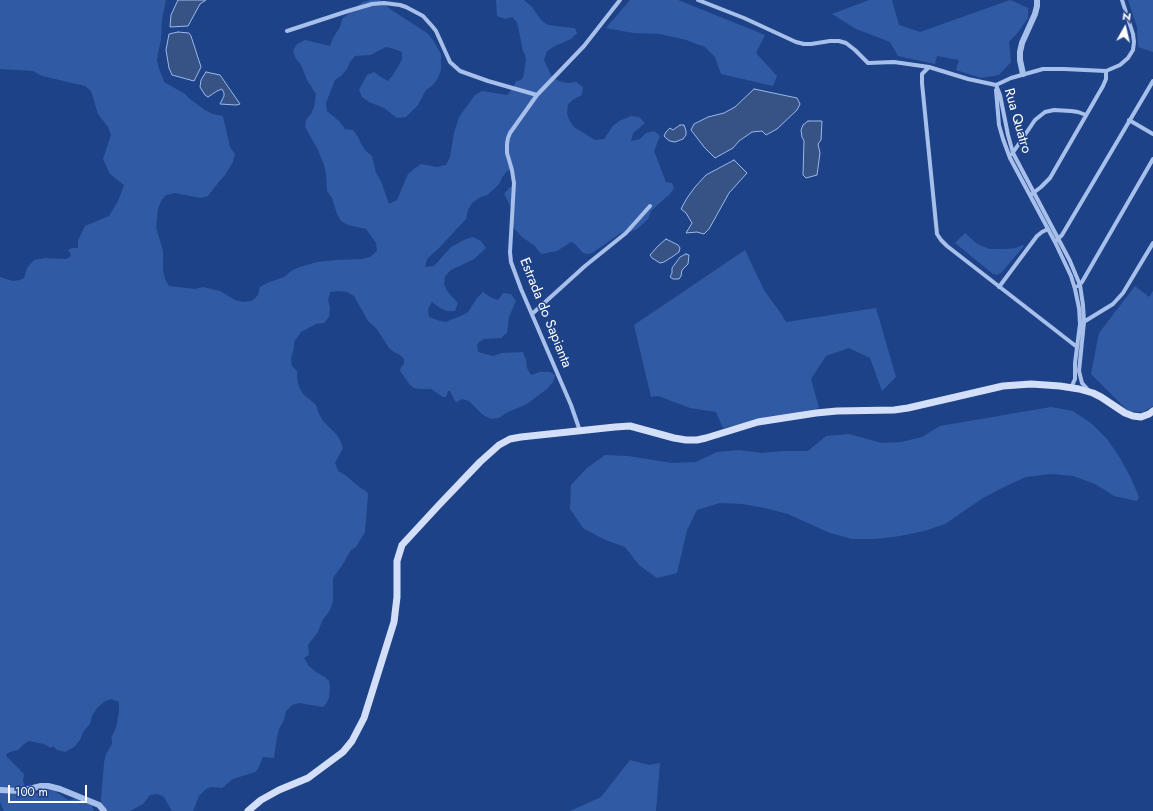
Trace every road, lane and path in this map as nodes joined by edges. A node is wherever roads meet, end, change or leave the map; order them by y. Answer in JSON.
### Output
{"nodes":[{"id":1,"x":620,"y":0,"type":"edge"},
{"id":2,"x":698,"y":0,"type":"edge"},
{"id":3,"x":1037,"y":0,"type":"edge"},
{"id":4,"x":1122,"y":0,"type":"edge"},
{"id":5,"x":286,"y":31,"type":"dead end"},
{"id":6,"x":929,"y":67,"type":"junction"},
{"id":7,"x":1106,"y":71,"type":"junction"},
{"id":8,"x":1023,"y":74,"type":"junction"},
{"id":9,"x":1153,"y":81,"type":"edge"},
{"id":10,"x":996,"y":85,"type":"junction"},
{"id":11,"x":537,"y":95,"type":"junction"},
{"id":12,"x":1086,"y":115,"type":"junction"},
{"id":13,"x":1129,"y":120,"type":"junction"},
{"id":14,"x":1153,"y":134,"type":"edge"},
{"id":15,"x":1013,"y":153,"type":"junction"},
{"id":16,"x":1010,"y":158,"type":"junction"},
{"id":17,"x":1153,"y":159,"type":"edge"},
{"id":18,"x":1032,"y":194,"type":"junction"},
{"id":19,"x":650,"y":206,"type":"dead end"},
{"id":20,"x":1048,"y":229,"type":"junction"},
{"id":21,"x":1057,"y":240,"type":"junction"},
{"id":22,"x":1153,"y":243,"type":"edge"},
{"id":23,"x":1080,"y":285,"type":"junction"},
{"id":24,"x":998,"y":287,"type":"junction"},
{"id":25,"x":1075,"y":289,"type":"junction"},
{"id":26,"x":532,"y":314,"type":"junction"},
{"id":27,"x":1082,"y":323,"type":"junction"},
{"id":28,"x":1076,"y":346,"type":"junction"},
{"id":29,"x":1070,"y":388,"type":"junction"},
{"id":30,"x":1090,"y":392,"type":"junction"},
{"id":31,"x":1153,"y":411,"type":"edge"},
{"id":32,"x":580,"y":431,"type":"junction"},
{"id":33,"x":0,"y":790,"type":"edge"},
{"id":34,"x":104,"y":811,"type":"edge"},
{"id":35,"x":248,"y":811,"type":"edge"}],
"edges":[{"from":1,"to":11,"type":"street","name":"Estrada do Sapianta"},
{"from":2,"to":6,"type":"street"},
{"from":3,"to":8,"type":"street"},
{"from":4,"to":7,"type":"street"},
{"from":5,"to":11,"type":"street"},
{"from":6,"to":10,"type":"street"},
{"from":6,"to":24,"type":"street"},
{"from":7,"to":8,"type":"street"},
{"from":7,"to":12,"type":"street"},
{"from":8,"to":10,"type":"street"},
{"from":9,"to":13,"type":"street"},
{"from":10,"to":15,"type":"street","name":"Rua Quatro"},
{"from":10,"to":16,"type":"street","name":"Rua Quatro"},
{"from":11,"to":26,"type":"street","name":"Estrada do Sapianta"},
{"from":12,"to":15,"type":"street"},
{"from":12,"to":18,"type":"street"},
{"from":13,"to":14,"type":"street"},
{"from":13,"to":21,"type":"street"},
{"from":15,"to":16,"type":"street"},
{"from":15,"to":18,"type":"street","name":"Rua Quatro"},
{"from":16,"to":18,"type":"street","name":"Rua Quatro"},
{"from":17,"to":23,"type":"street"},
{"from":18,"to":20,"type":"street","name":"Rua Quatro"},
{"from":18,"to":21,"type":"street","name":"Rua Quatro"},
{"from":19,"to":26,"type":"street"},
{"from":20,"to":21,"type":"street","name":"Rua Quatro"},
{"from":20,"to":24,"type":"street"},
{"from":21,"to":23,"type":"street","name":"Rua Quatro"},
{"from":21,"to":25,"type":"street","name":"Rua Quatro"},
{"from":22,"to":27,"type":"street"},
{"from":23,"to":25,"type":"street"},
{"from":23,"to":27,"type":"street","name":"Rua Quatro"},
{"from":24,"to":28,"type":"street"},
{"from":25,"to":27,"type":"street","name":"Rua Quatro"},
{"from":26,"to":32,"type":"street","name":"Estrada do Sapianta"},
{"from":27,"to":28,"type":"street","name":"Rua Quatro"},
{"from":27,"to":30,"type":"street","name":"Rua Quatro"},
{"from":28,"to":29,"type":"street","name":"Rua Quatro"},
{"from":29,"to":30,"type":"main road"},
{"from":29,"to":32,"type":"main road"},
{"from":30,"to":31,"type":"main road"},
{"from":32,"to":35,"type":"main road"},
{"from":33,"to":34,"type":"street"}]}
